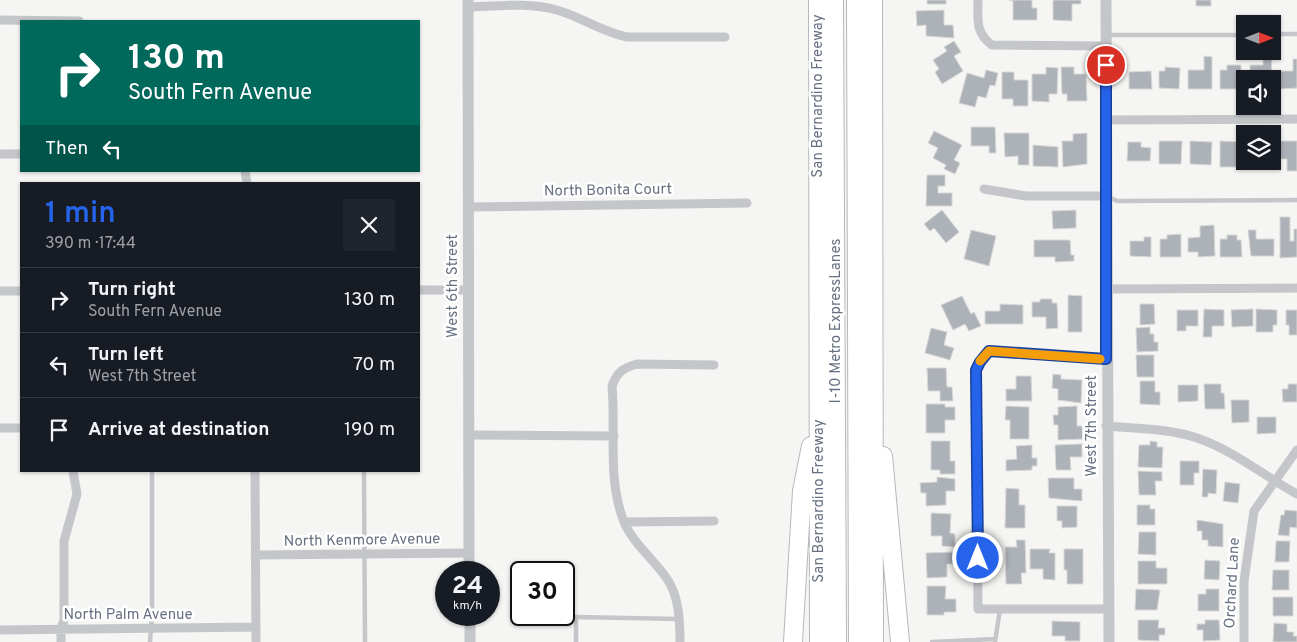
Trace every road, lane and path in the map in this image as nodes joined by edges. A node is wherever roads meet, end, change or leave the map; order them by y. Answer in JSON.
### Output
{"nodes":[{"id":1,"x":818,"y":0,"type":"edge"},
{"id":2,"x":834,"y":0,"type":"edge"},
{"id":3,"x":856,"y":0,"type":"edge"},
{"id":4,"x":873,"y":0,"type":"edge"},
{"id":5,"x":978,"y":0,"type":"edge"},
{"id":6,"x":1106,"y":0,"type":"edge"},
{"id":7,"x":468,"y":3,"type":"edge"},
{"id":8,"x":0,"y":20,"type":"edge"},
{"id":9,"x":20,"y":20,"type":"edge"},
{"id":10,"x":1236,"y":34,"type":"edge"},
{"id":11,"x":1281,"y":34,"type":"edge"},
{"id":12,"x":1297,"y":34,"type":"edge"},
{"id":13,"x":725,"y":37,"type":"dead end"},
{"id":14,"x":1106,"y":41,"type":"junction"},
{"id":15,"x":1297,"y":119,"type":"edge"},
{"id":16,"x":1107,"y":120,"type":"junction"},
{"id":17,"x":0,"y":154,"type":"edge"},
{"id":18,"x":20,"y":154,"type":"edge"},
{"id":19,"x":984,"y":189,"type":"dead end"},
{"id":20,"x":1107,"y":196,"type":"junction"},
{"id":21,"x":1297,"y":200,"type":"edge"},
{"id":22,"x":747,"y":203,"type":"dead end"},
{"id":23,"x":468,"y":207,"type":"junction"},
{"id":24,"x":1106,"y":288,"type":"junction"},
{"id":25,"x":1297,"y":288,"type":"edge"},
{"id":26,"x":420,"y":290,"type":"edge"},
{"id":27,"x":468,"y":290,"type":"junction"},
{"id":28,"x":0,"y":291,"type":"edge"},
{"id":29,"x":20,"y":291,"type":"edge"},
{"id":30,"x":1106,"y":359,"type":"junction"},
{"id":31,"x":714,"y":365,"type":"dead end"},
{"id":32,"x":873,"y":368,"type":"junction"},
{"id":33,"x":819,"y":412,"type":"junction"},
{"id":34,"x":1106,"y":426,"type":"junction"},
{"id":35,"x":0,"y":428,"type":"edge"},
{"id":36,"x":20,"y":428,"type":"edge"},
{"id":37,"x":469,"y":435,"type":"junction"},
{"id":38,"x":614,"y":436,"type":"junction"},
{"id":39,"x":1297,"y":450,"type":"edge"},
{"id":40,"x":73,"y":472,"type":"edge"},
{"id":41,"x":152,"y":472,"type":"edge"},
{"id":42,"x":255,"y":472,"type":"edge"},
{"id":43,"x":364,"y":472,"type":"edge"},
{"id":44,"x":1273,"y":481,"type":"junction"},
{"id":45,"x":1297,"y":494,"type":"edge"},
{"id":46,"x":714,"y":521,"type":"dead end"},
{"id":47,"x":624,"y":522,"type":"junction"},
{"id":48,"x":469,"y":553,"type":"junction"},
{"id":49,"x":364,"y":554,"type":"junction"},
{"id":50,"x":255,"y":555,"type":"junction"},
{"id":51,"x":469,"y":561,"type":"edge"},
{"id":52,"x":1000,"y":609,"type":"junction"},
{"id":53,"x":1109,"y":609,"type":"junction"},
{"id":54,"x":679,"y":619,"type":"junction"},
{"id":55,"x":470,"y":626,"type":"edge"},
{"id":56,"x":150,"y":628,"type":"junction"},
{"id":57,"x":256,"y":628,"type":"junction"},
{"id":58,"x":61,"y":629,"type":"junction"},
{"id":59,"x":0,"y":630,"type":"edge"},
{"id":60,"x":995,"y":640,"type":"edge"},
{"id":61,"x":61,"y":642,"type":"edge"},
{"id":62,"x":150,"y":642,"type":"edge"},
{"id":63,"x":256,"y":642,"type":"edge"},
{"id":64,"x":365,"y":642,"type":"edge"},
{"id":65,"x":470,"y":642,"type":"edge"},
{"id":66,"x":576,"y":642,"type":"edge"},
{"id":67,"x":680,"y":642,"type":"edge"},
{"id":68,"x":793,"y":642,"type":"edge"},
{"id":69,"x":819,"y":642,"type":"edge"},
{"id":70,"x":837,"y":642,"type":"edge"},
{"id":71,"x":858,"y":642,"type":"edge"},
{"id":72,"x":874,"y":642,"type":"edge"},
{"id":73,"x":900,"y":642,"type":"edge"},
{"id":74,"x":932,"y":642,"type":"edge"},
{"id":75,"x":1109,"y":642,"type":"edge"},
{"id":76,"x":1244,"y":642,"type":"edge"}],
"edges":[{"from":1,"to":33,"type":"highway","name":"San Bernardino Freeway"},
{"from":2,"to":70,"type":"highway","name":"I-10 Metro ExpressLanes"},
{"from":3,"to":71,"type":"highway","name":"I-10 Metro ExpressLanes"},
{"from":4,"to":32,"type":"highway"},
{"from":5,"to":14,"type":"street"},
{"from":6,"to":14,"type":"street","name":"West 7th Street"},
{"from":7,"to":13,"type":"street"},
{"from":7,"to":23,"type":"street","name":"West 6th Street"},
{"from":8,"to":9,"type":"street"},
{"from":10,"to":14,"type":"lane"},
{"from":11,"to":12,"type":"lane"},
{"from":14,"to":16,"type":"street","name":"West 7th Street"},
{"from":15,"to":16,"type":"street"},
{"from":16,"to":20,"type":"street","name":"West 7th Street"},
{"from":17,"to":18,"type":"street"},
{"from":19,"to":20,"type":"street"},
{"from":20,"to":21,"type":"lane"},
{"from":20,"to":24,"type":"street","name":"West 7th Street"},
{"from":22,"to":23,"type":"street","name":"North Bonita Court"},
{"from":23,"to":27,"type":"street","name":"West 6th Street"},
{"from":24,"to":25,"type":"street"},
{"from":24,"to":30,"type":"street","name":"West 7th Street"},
{"from":26,"to":27,"type":"street"},
{"from":27,"to":37,"type":"street","name":"West 6th Street"},
{"from":28,"to":29,"type":"street"},
{"from":30,"to":34,"type":"street","name":"West 7th Street"},
{"from":30,"to":52,"type":"street"},
{"from":31,"to":38,"type":"street"},
{"from":32,"to":72,"type":"highway"},
{"from":32,"to":73,"type":"highway"},
{"from":33,"to":68,"type":"highway"},
{"from":33,"to":69,"type":"highway","name":"San Bernardino Freeway"},
{"from":34,"to":44,"type":"street"},
{"from":34,"to":53,"type":"street","name":"West 7th Street"},
{"from":35,"to":36,"type":"street"},
{"from":37,"to":38,"type":"street"},
{"from":37,"to":48,"type":"street","name":"West 6th Street"},
{"from":38,"to":47,"type":"street"},
{"from":39,"to":44,"type":"street","name":"Orchard Lane"},
{"from":40,"to":58,"type":"street"},
{"from":41,"to":56,"type":"lane"},
{"from":42,"to":50,"type":"street"},
{"from":43,"to":49,"type":"lane"},
{"from":44,"to":45,"type":"street"},
{"from":44,"to":76,"type":"street","name":"Orchard Lane"},
{"from":46,"to":47,"type":"street"},
{"from":47,"to":54,"type":"street"},
{"from":48,"to":49,"type":"street","name":"North Kenmore Avenue"},
{"from":48,"to":51,"type":"street","name":"West 6th Street"},
{"from":49,"to":50,"type":"street","name":"North Kenmore Avenue"},
{"from":49,"to":64,"type":"lane"},
{"from":50,"to":57,"type":"street"},
{"from":52,"to":53,"type":"street"},
{"from":52,"to":60,"type":"lane"},
{"from":53,"to":75,"type":"street","name":"West 7th Street"},
{"from":54,"to":66,"type":"lane"},
{"from":54,"to":67,"type":"street"},
{"from":55,"to":65,"type":"street"},
{"from":56,"to":57,"type":"street","name":"North Palm Avenue"},
{"from":56,"to":58,"type":"street","name":"North Palm Avenue"},
{"from":56,"to":62,"type":"lane"},
{"from":57,"to":63,"type":"street"},
{"from":58,"to":59,"type":"street","name":"North Palm Avenue"},
{"from":58,"to":61,"type":"street"},
{"from":60,"to":74,"type":"lane"}]}
